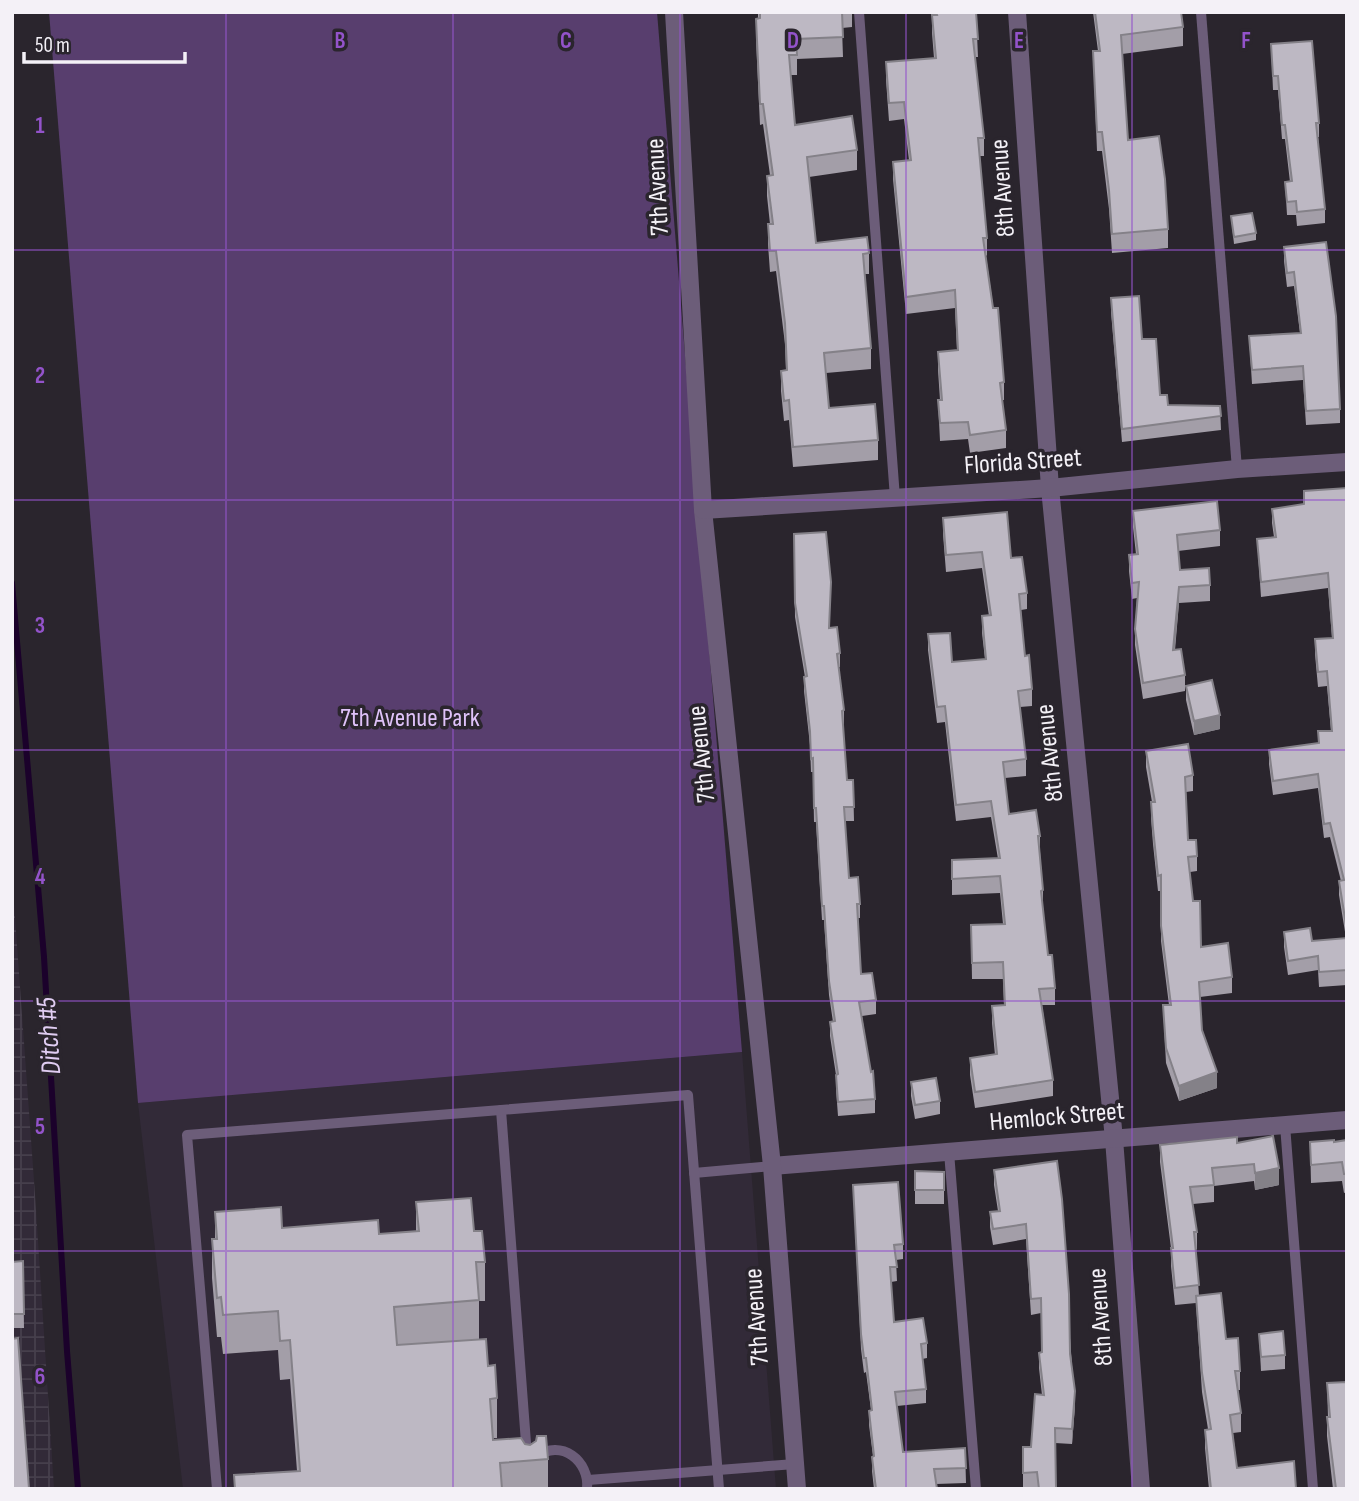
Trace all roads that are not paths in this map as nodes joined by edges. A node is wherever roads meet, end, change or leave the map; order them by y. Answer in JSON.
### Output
{"nodes":[{"id":1,"x":674,"y":12,"type":"edge"},
{"id":2,"x":859,"y":12,"type":"edge"},
{"id":3,"x":1017,"y":12,"type":"edge"},
{"id":4,"x":1201,"y":12,"type":"edge"},
{"id":5,"x":1347,"y":462,"type":"edge"},
{"id":6,"x":1237,"y":469,"type":"junction"},
{"id":7,"x":1051,"y":488,"type":"junction"},
{"id":8,"x":895,"y":498,"type":"junction"},
{"id":9,"x":703,"y":510,"type":"junction"},
{"id":10,"x":501,"y":1110,"type":"junction"},
{"id":11,"x":1347,"y":1120,"type":"edge"},
{"id":12,"x":1285,"y":1125,"type":"junction"},
{"id":13,"x":1114,"y":1139,"type":"junction"},
{"id":14,"x":949,"y":1152,"type":"junction"},
{"id":15,"x":772,"y":1166,"type":"junction"},
{"id":16,"x":694,"y":1173,"type":"junction"},
{"id":17,"x":795,"y":1464,"type":"junction"},
{"id":18,"x":717,"y":1470,"type":"junction"},
{"id":19,"x":587,"y":1484,"type":"edge"},
{"id":20,"x":217,"y":1489,"type":"edge"},
{"id":21,"x":719,"y":1489,"type":"edge"},
{"id":22,"x":797,"y":1489,"type":"edge"},
{"id":23,"x":976,"y":1489,"type":"edge"},
{"id":24,"x":1141,"y":1489,"type":"edge"},
{"id":25,"x":1313,"y":1489,"type":"edge"}],
"edges":[{"from":1,"to":9,"type":"street","name":"7th Avenue"},
{"from":2,"to":8,"type":"lane"},
{"from":3,"to":7,"type":"street","name":"8th Avenue"},
{"from":4,"to":6,"type":"lane"},
{"from":5,"to":6,"type":"street","name":"Florida Street"},
{"from":6,"to":7,"type":"street","name":"Florida Street"},
{"from":7,"to":8,"type":"street","name":"Florida Street"},
{"from":7,"to":13,"type":"street","name":"8th Avenue"},
{"from":8,"to":9,"type":"street","name":"Florida Street"},
{"from":9,"to":15,"type":"street","name":"7th Avenue"},
{"from":10,"to":16,"type":"lane"},
{"from":10,"to":19,"type":"lane"},
{"from":10,"to":20,"type":"lane"},
{"from":11,"to":12,"type":"street","name":"Hemlock Street"},
{"from":12,"to":13,"type":"street","name":"Hemlock Street"},
{"from":12,"to":25,"type":"lane"},
{"from":13,"to":14,"type":"street","name":"Hemlock Street"},
{"from":13,"to":24,"type":"street","name":"8th Avenue"},
{"from":14,"to":15,"type":"street","name":"Hemlock Street"},
{"from":14,"to":23,"type":"lane"},
{"from":15,"to":16,"type":"lane"},
{"from":15,"to":17,"type":"street","name":"7th Avenue"},
{"from":16,"to":18,"type":"lane"},
{"from":17,"to":18,"type":"lane"},
{"from":17,"to":22,"type":"street","name":"7th Avenue"},
{"from":18,"to":19,"type":"lane"},
{"from":18,"to":21,"type":"lane"}]}
